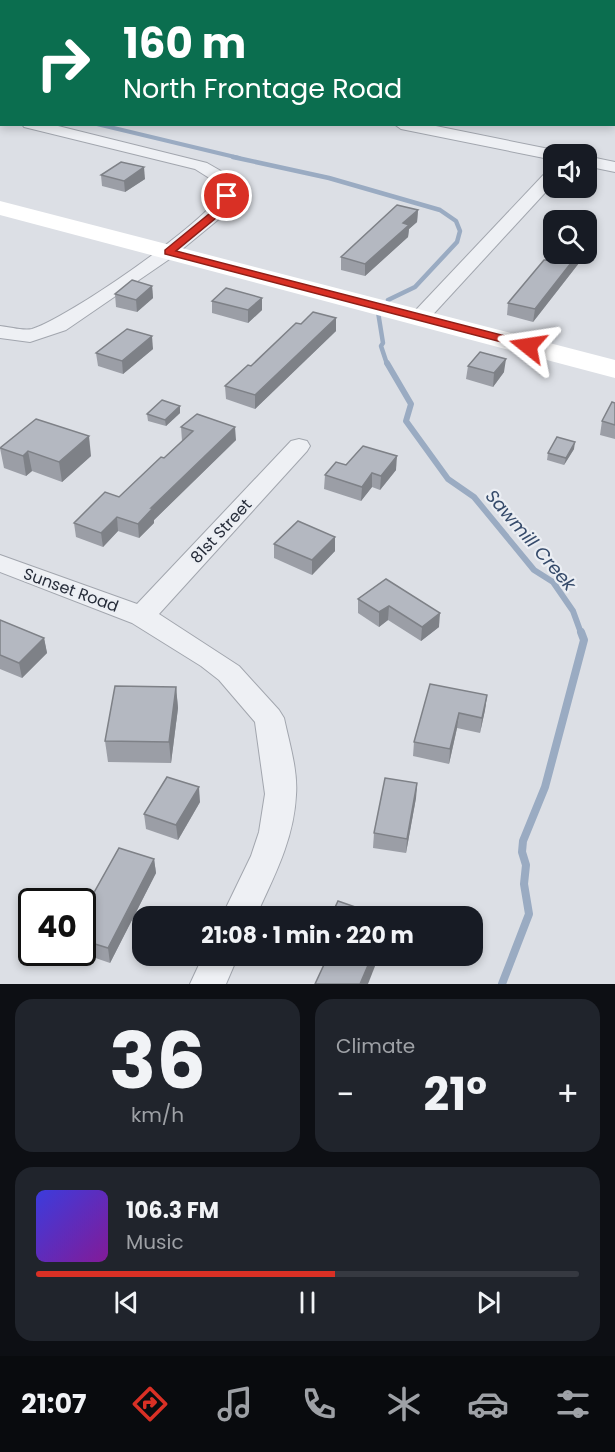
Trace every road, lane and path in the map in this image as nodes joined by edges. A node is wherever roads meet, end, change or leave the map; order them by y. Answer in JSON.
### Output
{"nodes":[{"id":1,"x":38,"y":126,"type":"edge"},
{"id":2,"x":411,"y":126,"type":"edge"},
{"id":3,"x":543,"y":153,"type":"edge"},
{"id":4,"x":597,"y":163,"type":"edge"},
{"id":5,"x":615,"y":167,"type":"edge"},
{"id":6,"x":543,"y":185,"type":"edge"},
{"id":7,"x":0,"y":208,"type":"edge"},
{"id":8,"x":168,"y":252,"type":"junction"},
{"id":9,"x":420,"y":317,"type":"junction"},
{"id":10,"x":0,"y":332,"type":"edge"},
{"id":11,"x":615,"y":369,"type":"edge"},
{"id":12,"x":299,"y":446,"type":"dead end"},
{"id":13,"x":0,"y":563,"type":"edge"},
{"id":14,"x":142,"y":616,"type":"junction"},
{"id":15,"x":244,"y":906,"type":"edge"},
{"id":16,"x":216,"y":966,"type":"edge"},
{"id":17,"x":208,"y":984,"type":"edge"}],
"edges":[{"from":1,"to":8,"type":"street"},
{"from":2,"to":3,"type":"street"},
{"from":4,"to":5,"type":"street"},
{"from":6,"to":9,"type":"street"},
{"from":7,"to":8,"type":"street"},
{"from":8,"to":9,"type":"street"},
{"from":8,"to":10,"type":"street"},
{"from":9,"to":11,"type":"street"},
{"from":12,"to":14,"type":"street","name":"81st Street"},
{"from":13,"to":14,"type":"street","name":"Sunset Road"},
{"from":14,"to":15,"type":"street","name":"Sunset Road"},
{"from":16,"to":17,"type":"street"}]}
